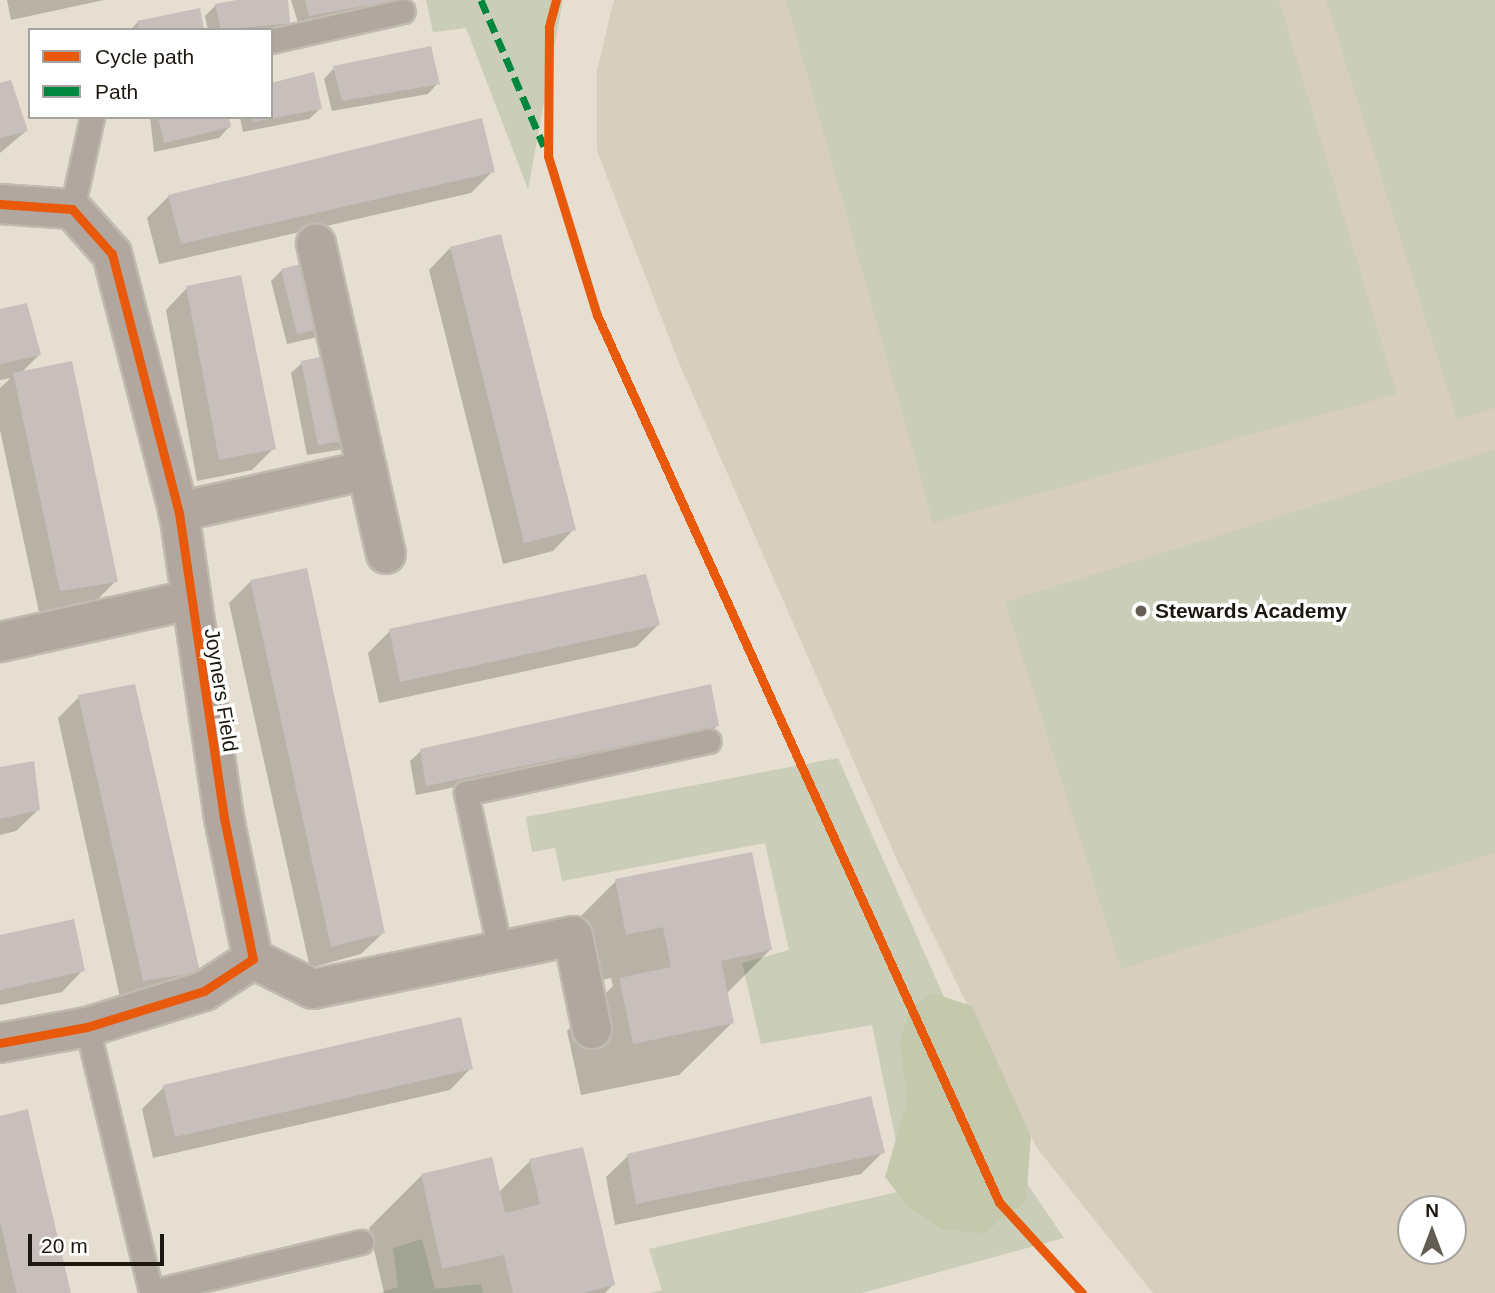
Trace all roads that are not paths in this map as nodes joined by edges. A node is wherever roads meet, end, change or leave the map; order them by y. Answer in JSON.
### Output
{"nodes":[{"id":1,"x":402,"y":11,"type":"dead end"},
{"id":2,"x":273,"y":41,"type":"edge"},
{"id":3,"x":92,"y":119,"type":"edge"},
{"id":4,"x":0,"y":204,"type":"edge"},
{"id":5,"x":72,"y":209,"type":"junction"},
{"id":6,"x":316,"y":244,"type":"dead end"},
{"id":7,"x":367,"y":470,"type":"junction"},
{"id":8,"x":178,"y":512,"type":"junction"},
{"id":9,"x":386,"y":554,"type":"dead end"},
{"id":10,"x":189,"y":600,"type":"junction"},
{"id":11,"x":0,"y":642,"type":"edge"},
{"id":12,"x":708,"y":741,"type":"dead end"},
{"id":13,"x":499,"y":946,"type":"junction"},
{"id":14,"x":253,"y":958,"type":"junction"},
{"id":15,"x":87,"y":1027,"type":"junction"},
{"id":16,"x":592,"y":1029,"type":"dead end"},
{"id":17,"x":0,"y":1043,"type":"edge"},
{"id":18,"x":361,"y":1242,"type":"dead end"}],
"edges":[{"from":1,"to":2,"type":"lane"},
{"from":3,"to":5,"type":"lane"},
{"from":4,"to":5,"type":"street"},
{"from":5,"to":8,"type":"street","name":"Joyners Field"},
{"from":6,"to":7,"type":"street"},
{"from":7,"to":8,"type":"street"},
{"from":7,"to":9,"type":"street"},
{"from":8,"to":10,"type":"street","name":"Joyners Field"},
{"from":10,"to":11,"type":"street"},
{"from":10,"to":14,"type":"street","name":"Joyners Field"},
{"from":12,"to":13,"type":"lane"},
{"from":13,"to":14,"type":"street"},
{"from":13,"to":16,"type":"street"},
{"from":14,"to":15,"type":"street"},
{"from":15,"to":17,"type":"street"},
{"from":15,"to":18,"type":"lane"}]}
